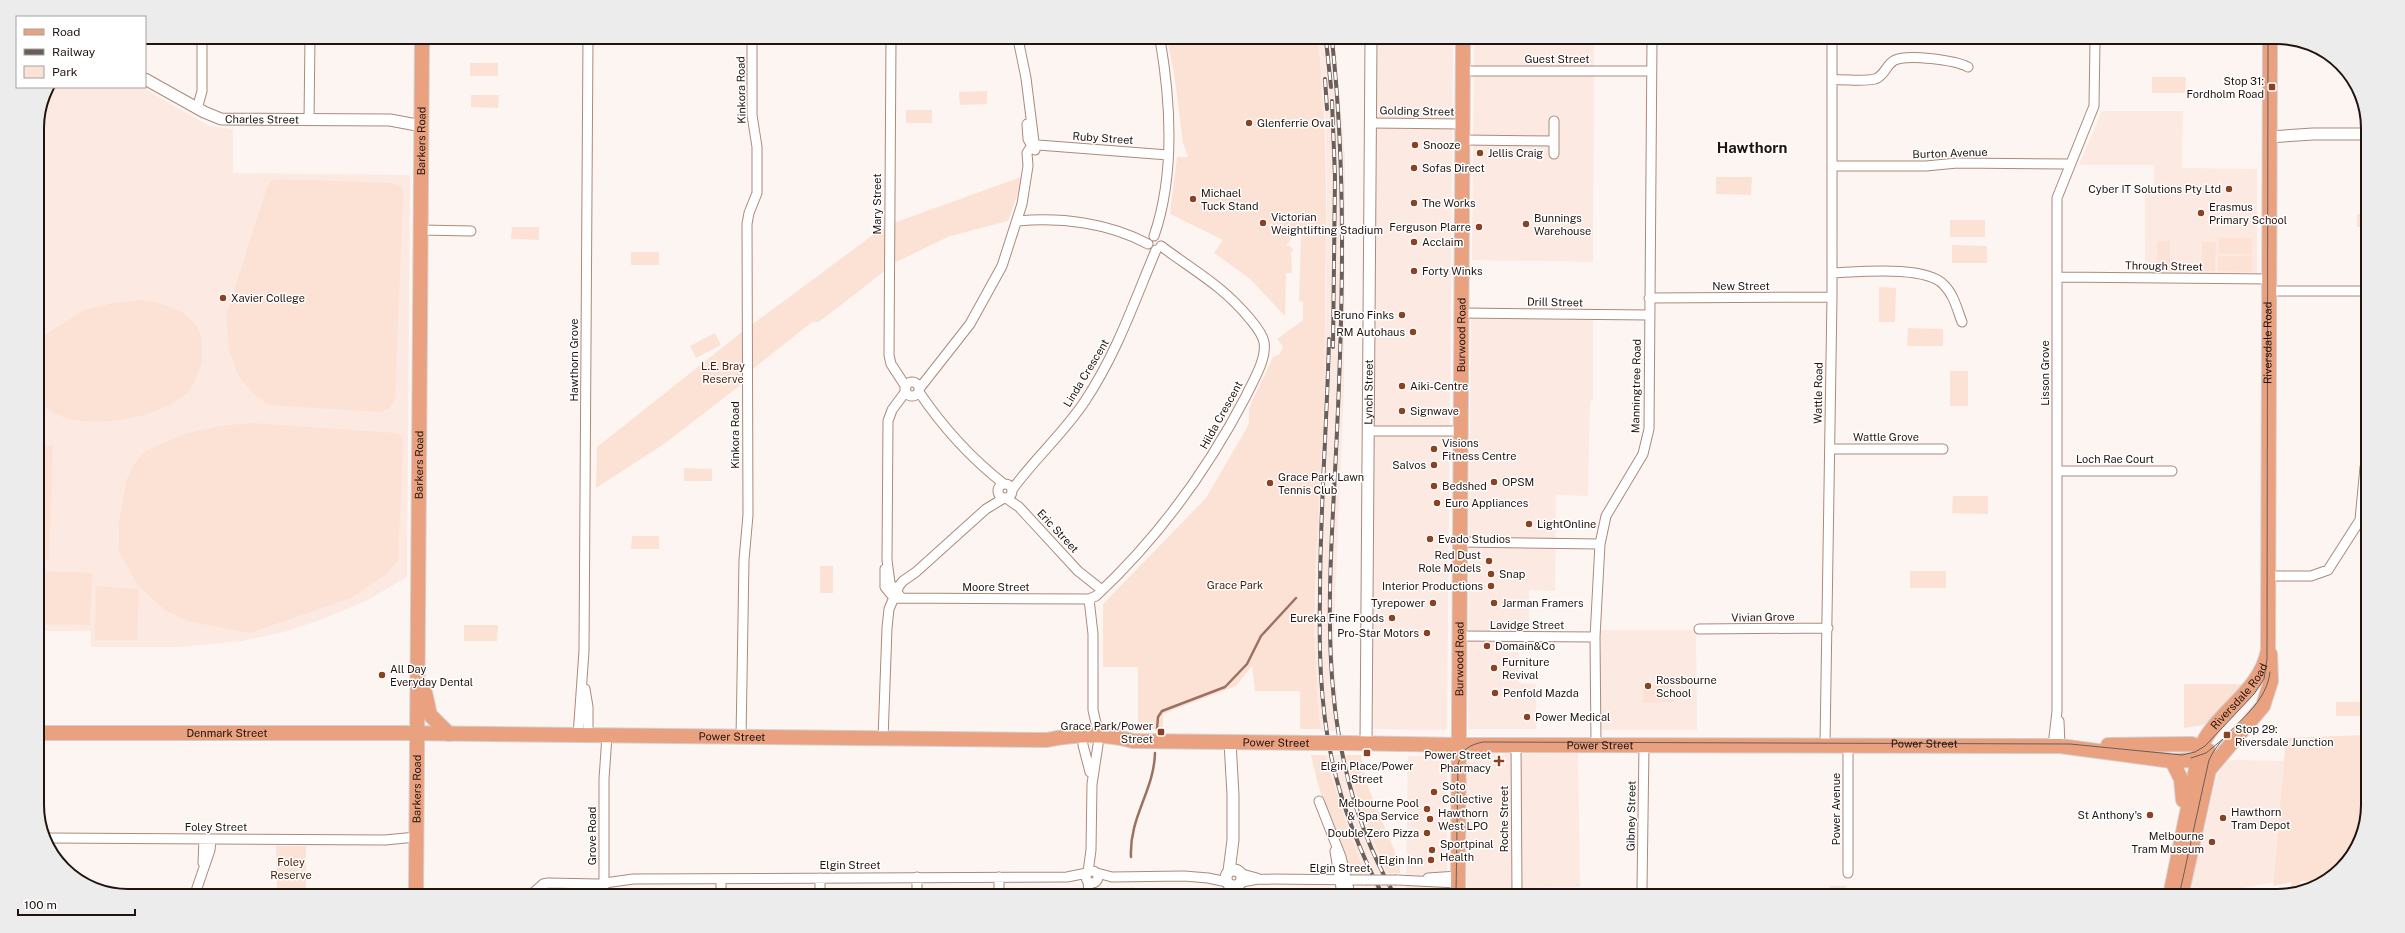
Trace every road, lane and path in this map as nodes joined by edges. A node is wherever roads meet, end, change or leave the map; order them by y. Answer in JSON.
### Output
{"nodes":[{"id":1,"x":202,"y":44,"type":"edge"},
{"id":2,"x":310,"y":44,"type":"edge"},
{"id":3,"x":422,"y":44,"type":"edge"},
{"id":4,"x":588,"y":44,"type":"edge"},
{"id":5,"x":752,"y":44,"type":"edge"},
{"id":6,"x":891,"y":44,"type":"edge"},
{"id":7,"x":1019,"y":44,"type":"edge"},
{"id":8,"x":1161,"y":44,"type":"edge"},
{"id":9,"x":1371,"y":44,"type":"edge"},
{"id":10,"x":1463,"y":44,"type":"edge"},
{"id":11,"x":1652,"y":44,"type":"edge"},
{"id":12,"x":1832,"y":44,"type":"edge"},
{"id":13,"x":2095,"y":44,"type":"edge"},
{"id":14,"x":2270,"y":44,"type":"edge"},
{"id":15,"x":1968,"y":68,"type":"dead end"},
{"id":16,"x":1463,"y":71,"type":"junction"},
{"id":17,"x":1651,"y":71,"type":"junction"},
{"id":18,"x":146,"y":80,"type":"edge"},
{"id":19,"x":1832,"y":80,"type":"junction"},
{"id":20,"x":197,"y":108,"type":"junction"},
{"id":21,"x":422,"y":108,"type":"junction"},
{"id":22,"x":309,"y":120,"type":"junction"},
{"id":23,"x":390,"y":120,"type":"junction"},
{"id":24,"x":1554,"y":121,"type":"dead end"},
{"id":25,"x":1371,"y":123,"type":"junction"},
{"id":26,"x":1462,"y":124,"type":"junction"},
{"id":27,"x":422,"y":126,"type":"junction"},
{"id":28,"x":2269,"y":133,"type":"junction"},
{"id":29,"x":2361,"y":134,"type":"edge"},
{"id":30,"x":1462,"y":140,"type":"junction"},
{"id":31,"x":1554,"y":141,"type":"junction"},
{"id":32,"x":1034,"y":146,"type":"junction"},
{"id":33,"x":1554,"y":154,"type":"dead end"},
{"id":34,"x":1168,"y":155,"type":"junction"},
{"id":35,"x":2070,"y":164,"type":"junction"},
{"id":36,"x":1832,"y":166,"type":"junction"},
{"id":37,"x":1018,"y":221,"type":"junction"},
{"id":38,"x":421,"y":230,"type":"junction"},
{"id":39,"x":471,"y":231,"type":"dead end"},
{"id":40,"x":1155,"y":244,"type":"junction"},
{"id":41,"x":1832,"y":273,"type":"junction"},
{"id":42,"x":2058,"y":277,"type":"junction"},
{"id":43,"x":2269,"y":285,"type":"junction"},
{"id":44,"x":2361,"y":291,"type":"edge"},
{"id":45,"x":1832,"y":297,"type":"junction"},
{"id":46,"x":1650,"y":298,"type":"junction"},
{"id":47,"x":1461,"y":313,"type":"junction"},
{"id":48,"x":1649,"y":316,"type":"junction"},
{"id":49,"x":1962,"y":322,"type":"dead end"},
{"id":50,"x":912,"y":389,"type":"junction"},
{"id":51,"x":1368,"y":431,"type":"junction"},
{"id":52,"x":1460,"y":431,"type":"junction"},
{"id":53,"x":1943,"y":448,"type":"dead end"},
{"id":54,"x":1830,"y":449,"type":"junction"},
{"id":55,"x":2057,"y":471,"type":"junction"},
{"id":56,"x":2172,"y":471,"type":"dead end"},
{"id":57,"x":1005,"y":491,"type":"junction"},
{"id":58,"x":2361,"y":511,"type":"edge"},
{"id":59,"x":1460,"y":542,"type":"junction"},
{"id":60,"x":1600,"y":544,"type":"junction"},
{"id":61,"x":2269,"y":576,"type":"junction"},
{"id":62,"x":895,"y":594,"type":"junction"},
{"id":63,"x":1095,"y":595,"type":"junction"},
{"id":64,"x":1828,"y":628,"type":"junction"},
{"id":65,"x":1699,"y":629,"type":"dead end"},
{"id":66,"x":1459,"y":636,"type":"junction"},
{"id":67,"x":1595,"y":637,"type":"junction"},
{"id":68,"x":2269,"y":643,"type":"junction"},
{"id":69,"x":418,"y":661,"type":"junction"},
{"id":70,"x":1093,"y":710,"type":"junction"},
{"id":71,"x":44,"y":733,"type":"edge"},
{"id":72,"x":418,"y":734,"type":"junction"},
{"id":73,"x":449,"y":734,"type":"junction"},
{"id":74,"x":594,"y":736,"type":"junction"},
{"id":75,"x":741,"y":738,"type":"junction"},
{"id":76,"x":886,"y":739,"type":"junction"},
{"id":77,"x":1084,"y":740,"type":"junction"},
{"id":78,"x":1099,"y":740,"type":"junction"},
{"id":79,"x":1233,"y":742,"type":"junction"},
{"id":80,"x":1366,"y":744,"type":"junction"},
{"id":81,"x":1516,"y":744,"type":"junction"},
{"id":82,"x":1596,"y":744,"type":"junction"},
{"id":83,"x":1458,"y":745,"type":"junction"},
{"id":84,"x":1644,"y":745,"type":"junction"},
{"id":85,"x":1824,"y":745,"type":"junction"},
{"id":86,"x":1848,"y":745,"type":"junction"},
{"id":87,"x":2060,"y":746,"type":"junction"},
{"id":88,"x":2201,"y":746,"type":"junction"},
{"id":89,"x":2216,"y":759,"type":"junction"},
{"id":90,"x":2172,"y":761,"type":"junction"},
{"id":91,"x":2196,"y":761,"type":"junction"},
{"id":92,"x":1092,"y":784,"type":"junction"},
{"id":93,"x":1320,"y":801,"type":"dead end"},
{"id":94,"x":2182,"y":836,"type":"junction"},
{"id":95,"x":51,"y":838,"type":"edge"},
{"id":96,"x":207,"y":839,"type":"junction"},
{"id":97,"x":416,"y":840,"type":"junction"},
{"id":98,"x":1848,"y":873,"type":"dead end"},
{"id":99,"x":917,"y":877,"type":"junction"},
{"id":100,"x":999,"y":877,"type":"junction"},
{"id":101,"x":1092,"y":877,"type":"junction"},
{"id":102,"x":820,"y":878,"type":"junction"},
{"id":103,"x":721,"y":879,"type":"junction"},
{"id":104,"x":1343,"y":880,"type":"junction"},
{"id":105,"x":1234,"y":881,"type":"edge"},
{"id":106,"x":604,"y":884,"type":"edge"},
{"id":107,"x":1458,"y":884,"type":"edge"},
{"id":108,"x":197,"y":889,"type":"edge"},
{"id":109,"x":416,"y":889,"type":"edge"},
{"id":110,"x":537,"y":889,"type":"edge"},
{"id":111,"x":721,"y":889,"type":"edge"},
{"id":112,"x":820,"y":889,"type":"edge"},
{"id":113,"x":917,"y":889,"type":"edge"},
{"id":114,"x":999,"y":889,"type":"edge"},
{"id":115,"x":1090,"y":889,"type":"edge"},
{"id":116,"x":1094,"y":889,"type":"edge"},
{"id":117,"x":1342,"y":889,"type":"edge"},
{"id":118,"x":1348,"y":889,"type":"edge"},
{"id":119,"x":1517,"y":889,"type":"edge"},
{"id":120,"x":1642,"y":889,"type":"dead end"},
{"id":121,"x":2171,"y":889,"type":"edge"},
{"id":122,"x":2183,"y":889,"type":"edge"}],
"edges":[{"from":1,"to":20,"type":"street"},
{"from":2,"to":22,"type":"street"},
{"from":3,"to":21,"type":"main road","name":"Barkers Road"},
{"from":4,"to":74,"type":"street","name":"Hawthorn Grove"},
{"from":5,"to":75,"type":"street","name":"Kinkora Road"},
{"from":6,"to":50,"type":"street","name":"Mary Street"},
{"from":7,"to":32,"type":"street"},
{"from":8,"to":34,"type":"street","name":"Linda Crescent"},
{"from":9,"to":25,"type":"street","name":"Lynch Street"},
{"from":10,"to":16,"type":"main road","name":"Burwood Road"},
{"from":11,"to":17,"type":"street","name":"Manningtree Road"},
{"from":12,"to":19,"type":"street","name":"Wattle Road"},
{"from":13,"to":35,"type":"street","name":"Lisson Grove"},
{"from":14,"to":28,"type":"main road","name":"Riversdale Road"},
{"from":15,"to":19,"type":"street"},
{"from":16,"to":17,"type":"street","name":"Guest Street"},
{"from":16,"to":26,"type":"main road","name":"Burwood Road"},
{"from":17,"to":46,"type":"street","name":"Manningtree Road"},
{"from":18,"to":20,"type":"street","name":"Charles Street"},
{"from":19,"to":36,"type":"street","name":"Wattle Road"},
{"from":20,"to":22,"type":"street","name":"Charles Street"},
{"from":21,"to":23,"type":"street","name":"Charles Street"},
{"from":21,"to":27,"type":"main road","name":"Barkers Road"},
{"from":22,"to":23,"type":"street","name":"Charles Street"},
{"from":23,"to":27,"type":"street","name":"Charles Street"},
{"from":24,"to":31,"type":"street"},
{"from":25,"to":26,"type":"street","name":"Golding Street"},
{"from":25,"to":51,"type":"street","name":"Lynch Street"},
{"from":26,"to":30,"type":"main road","name":"Burwood Road"},
{"from":27,"to":38,"type":"main road","name":"Barkers Road"},
{"from":28,"to":29,"type":"street"},
{"from":28,"to":43,"type":"main road","name":"Riversdale Road"},
{"from":30,"to":31,"type":"street"},
{"from":30,"to":47,"type":"main road","name":"Burwood Road"},
{"from":31,"to":33,"type":"street"},
{"from":32,"to":34,"type":"street","name":"Ruby Street"},
{"from":32,"to":37,"type":"street"},
{"from":34,"to":40,"type":"street","name":"Linda Crescent"},
{"from":35,"to":36,"type":"street","name":"Burton Avenue"},
{"from":35,"to":42,"type":"street","name":"Lisson Grove"},
{"from":36,"to":41,"type":"street","name":"Wattle Road"},
{"from":37,"to":40,"type":"street","name":"Hilda Crescent"},
{"from":37,"to":50,"type":"street"},
{"from":38,"to":39,"type":"street"},
{"from":38,"to":69,"type":"main road","name":"Barkers Road"},
{"from":40,"to":57,"type":"street","name":"Linda Crescent"},
{"from":40,"to":63,"type":"street","name":"Hilda Crescent"},
{"from":41,"to":45,"type":"street","name":"Wattle Road"},
{"from":41,"to":49,"type":"street"},
{"from":42,"to":43,"type":"street","name":"Through Street"},
{"from":42,"to":55,"type":"street","name":"Lisson Grove"},
{"from":43,"to":44,"type":"street","name":"Through Street"},
{"from":43,"to":61,"type":"main road","name":"Riversdale Road"},
{"from":45,"to":46,"type":"street","name":"New Street"},
{"from":45,"to":54,"type":"street","name":"Wattle Road"},
{"from":46,"to":48,"type":"street","name":"Manningtree Road"},
{"from":47,"to":48,"type":"street","name":"Drill Street"},
{"from":47,"to":52,"type":"main road","name":"Burwood Road"},
{"from":48,"to":60,"type":"street","name":"Manningtree Road"},
{"from":50,"to":57,"type":"street","name":"Eric Street"},
{"from":50,"to":62,"type":"street"},
{"from":51,"to":52,"type":"street"},
{"from":51,"to":80,"type":"street","name":"Lynch Street"},
{"from":52,"to":59,"type":"main road","name":"Burwood Road"},
{"from":53,"to":54,"type":"street","name":"Wattle Grove"},
{"from":54,"to":64,"type":"street","name":"Wattle Road"},
{"from":55,"to":56,"type":"street","name":"Loch Rae Court"},
{"from":55,"to":87,"type":"street","name":"Lisson Grove"},
{"from":57,"to":62,"type":"street","name":"Linda Crescent"},
{"from":57,"to":63,"type":"street","name":"Eric Street"},
{"from":58,"to":61,"type":"street"},
{"from":59,"to":60,"type":"street"},
{"from":59,"to":66,"type":"main road","name":"Burwood Road"},
{"from":60,"to":67,"type":"street","name":"Manningtree Road"},
{"from":61,"to":68,"type":"main road","name":"Riversdale Road"},
{"from":62,"to":63,"type":"street","name":"Moore Street"},
{"from":62,"to":76,"type":"street"},
{"from":63,"to":70,"type":"street"},
{"from":64,"to":65,"type":"street","name":"Vivian Grove"},
{"from":64,"to":85,"type":"street","name":"Wattle Road"},
{"from":66,"to":67,"type":"street","name":"Lavidge Street"},
{"from":66,"to":83,"type":"main road","name":"Burwood Road"},
{"from":67,"to":82,"type":"street","name":"Manningtree Road"},
{"from":68,"to":88,"type":"main road","name":"Riversdale Road"},
{"from":68,"to":89,"type":"main road","name":"Riversdale Road"},
{"from":69,"to":72,"type":"main road","name":"Barkers Road"},
{"from":69,"to":73,"type":"main road"},
{"from":70,"to":77,"type":"street"},
{"from":70,"to":78,"type":"street"},
{"from":71,"to":72,"type":"main road","name":"Denmark Street"},
{"from":72,"to":73,"type":"main road","name":"Power Street"},
{"from":72,"to":97,"type":"main road","name":"Barkers Road"},
{"from":73,"to":74,"type":"main road","name":"Power Street"},
{"from":74,"to":75,"type":"main road","name":"Power Street"},
{"from":74,"to":106,"type":"street","name":"Grove Road"},
{"from":75,"to":76,"type":"main road","name":"Power Street"},
{"from":76,"to":77,"type":"main road","name":"Power Street"},
{"from":77,"to":78,"type":"main road","name":"Power Street"},
{"from":77,"to":92,"type":"street"},
{"from":78,"to":79,"type":"main road","name":"Power Street"},
{"from":78,"to":92,"type":"street"},
{"from":79,"to":80,"type":"main road","name":"Power Street","bridge":true},
{"from":79,"to":105,"type":"street"},
{"from":80,"to":83,"type":"main road","name":"Power Street"},
{"from":81,"to":82,"type":"main road","name":"Power Street"},
{"from":81,"to":83,"type":"main road","name":"Power Street"},
{"from":81,"to":119,"type":"street","name":"Roche Street"},
{"from":82,"to":84,"type":"main road","name":"Power Street"},
{"from":83,"to":107,"type":"main road","name":"Burwood Road"},
{"from":84,"to":85,"type":"main road","name":"Power Street"},
{"from":84,"to":120,"type":"street","name":"Gibney Street"},
{"from":85,"to":86,"type":"main road","name":"Power Street"},
{"from":86,"to":87,"type":"main road","name":"Power Street"},
{"from":86,"to":98,"type":"street","name":"Power Avenue"},
{"from":87,"to":88,"type":"main road","name":"Power Street"},
{"from":87,"to":90,"type":"main road","name":"Power Street"},
{"from":88,"to":89,"type":"main road"},
{"from":88,"to":91,"type":"main road","name":"Riversdale Road"},
{"from":89,"to":91,"type":"main road","name":"Power Street"},
{"from":89,"to":122,"type":"main road","name":"Riversdale Road"},
{"from":90,"to":91,"type":"main road","name":"Power Street"},
{"from":90,"to":94,"type":"main road"},
{"from":91,"to":94,"type":"main road","name":"Riversdale Road"},
{"from":92,"to":101,"type":"street"},
{"from":93,"to":104,"type":"street"},
{"from":94,"to":121,"type":"main road"},
{"from":95,"to":96,"type":"street","name":"Foley Street"},
{"from":96,"to":97,"type":"street","name":"Foley Street"},
{"from":96,"to":108,"type":"street"},
{"from":97,"to":109,"type":"main road","name":"Barkers Road"},
{"from":99,"to":100,"type":"street","name":"Elgin Street"},
{"from":99,"to":102,"type":"street","name":"Elgin Street"},
{"from":99,"to":113,"type":"street"},
{"from":100,"to":101,"type":"street","name":"Elgin Street"},
{"from":100,"to":114,"type":"street"},
{"from":101,"to":105,"type":"street","name":"Elgin Street"},
{"from":101,"to":115,"type":"street"},
{"from":101,"to":116,"type":"street"},
{"from":102,"to":103,"type":"street","name":"Elgin Street"},
{"from":102,"to":112,"type":"street"},
{"from":103,"to":106,"type":"street","name":"Elgin Street"},
{"from":103,"to":111,"type":"street"},
{"from":104,"to":105,"type":"street","name":"Elgin Street"},
{"from":104,"to":107,"type":"street","name":"Elgin Street","bridge":true},
{"from":104,"to":117,"type":"street"},
{"from":104,"to":118,"type":"street"},
{"from":106,"to":110,"type":"street","name":"Elgin Street"}]}
